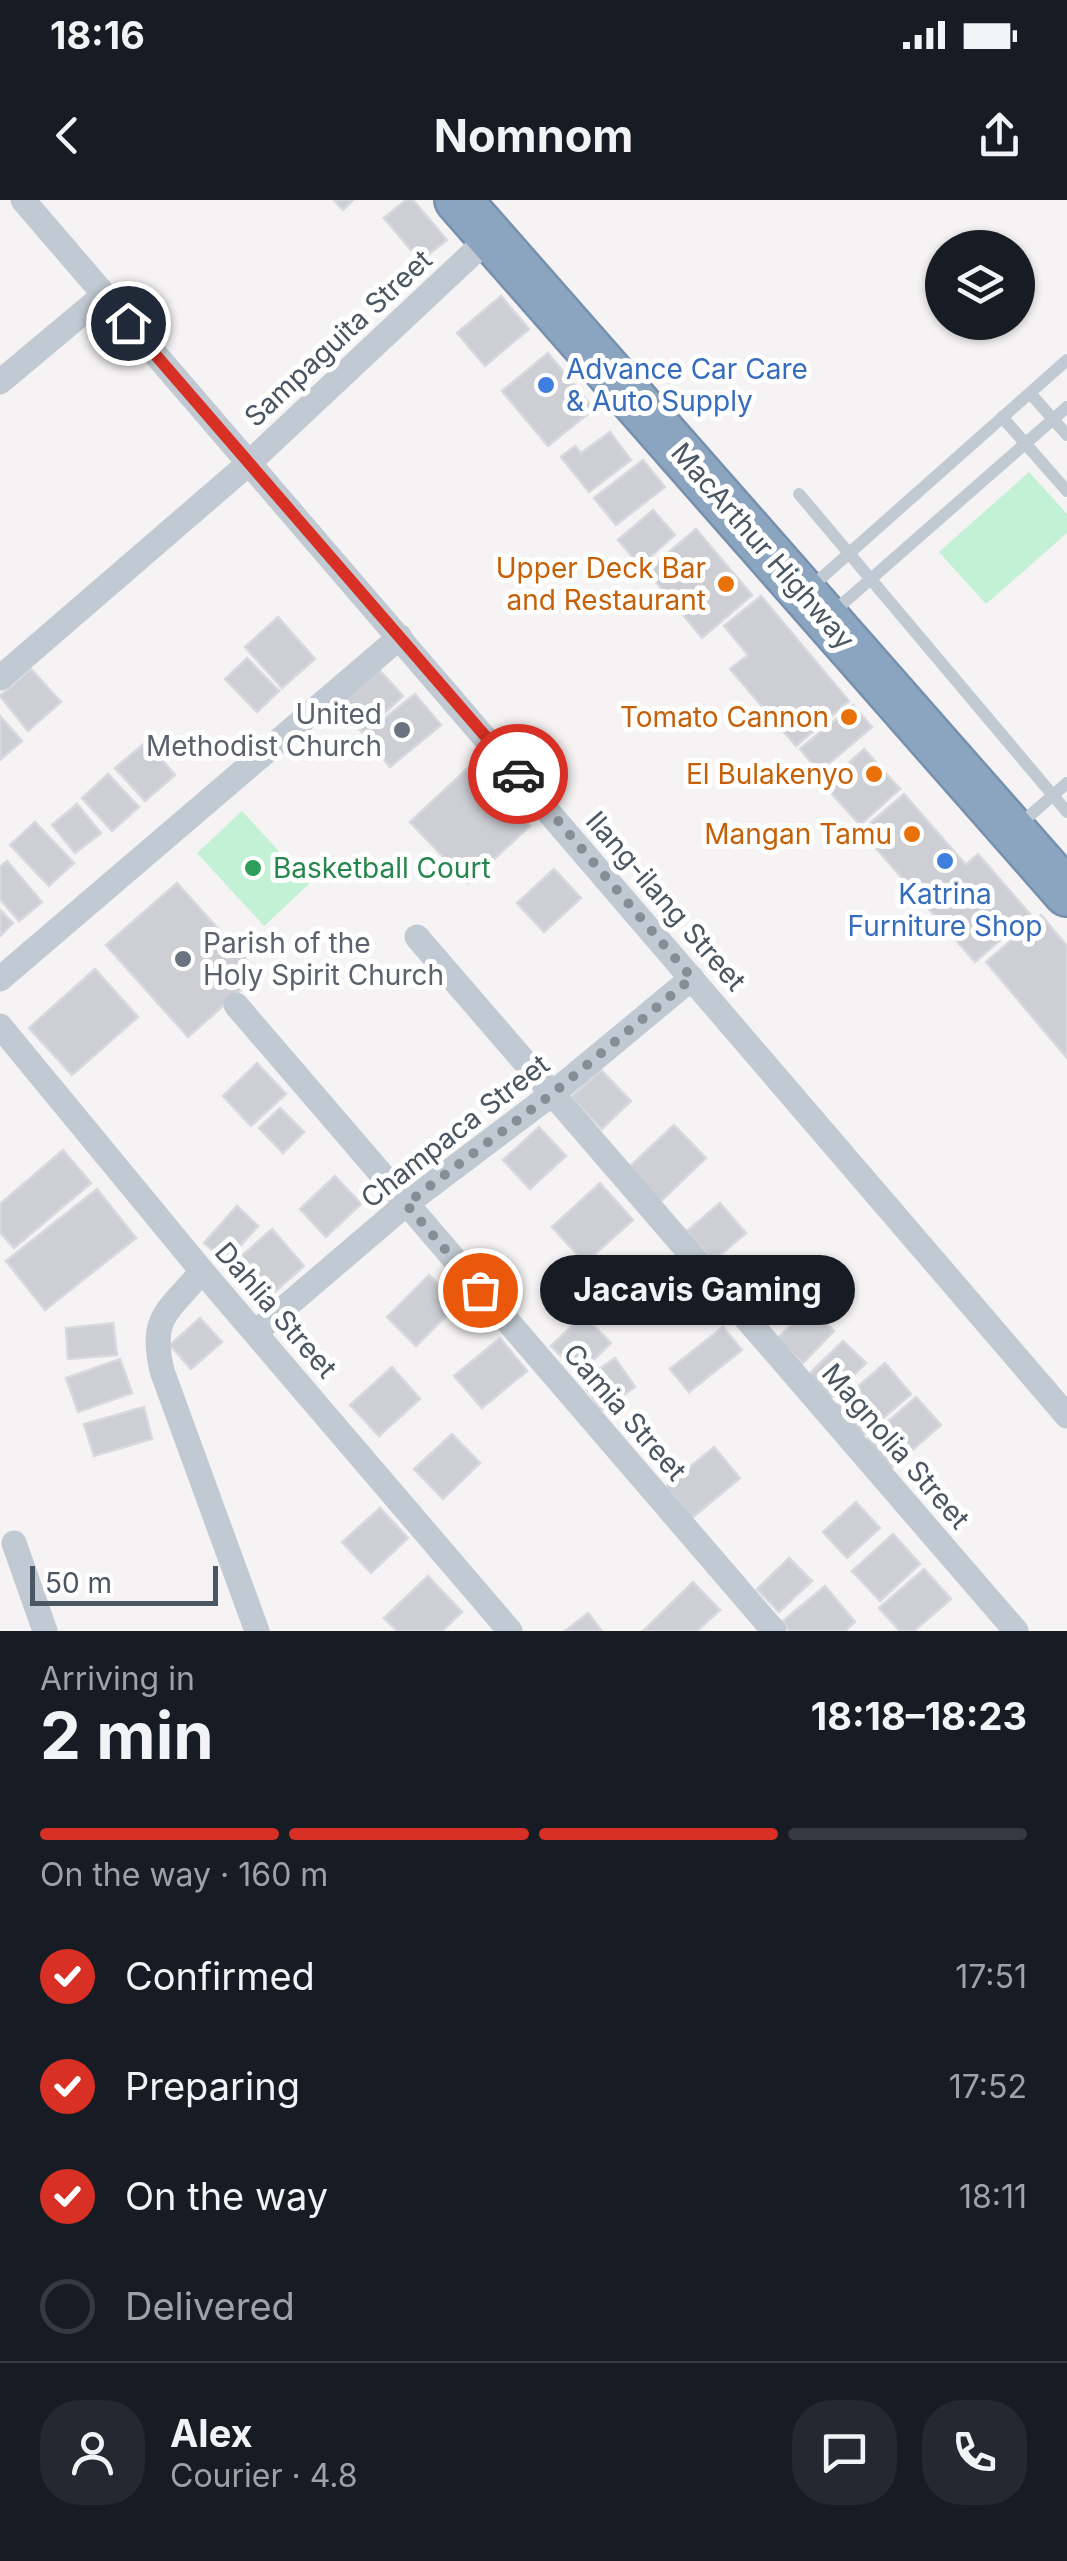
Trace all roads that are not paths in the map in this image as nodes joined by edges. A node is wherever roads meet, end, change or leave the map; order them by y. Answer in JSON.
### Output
{"nodes":[{"id":1,"x":22,"y":200,"type":"edge"},
{"id":2,"x":458,"y":200,"type":"edge"},
{"id":3,"x":490,"y":237,"type":"junction"},
{"id":4,"x":104,"y":295,"type":"junction"},
{"id":5,"x":1067,"y":360,"type":"edge"},
{"id":6,"x":0,"y":382,"type":"edge"},
{"id":7,"x":1030,"y":393,"type":"junction"},
{"id":8,"x":1067,"y":408,"type":"edge"},
{"id":9,"x":1002,"y":418,"type":"junction"},
{"id":10,"x":1054,"y":420,"type":"junction"},
{"id":11,"x":1067,"y":435,"type":"edge"},
{"id":12,"x":1026,"y":444,"type":"junction"},
{"id":13,"x":248,"y":464,"type":"junction"},
{"id":14,"x":1067,"y":491,"type":"edge"},
{"id":15,"x":799,"y":494,"type":"dead end"},
{"id":16,"x":849,"y":554,"type":"junction"},
{"id":17,"x":871,"y":580,"type":"junction"},
{"id":18,"x":816,"y":606,"type":"junction"},
{"id":19,"x":400,"y":637,"type":"junction"},
{"id":20,"x":0,"y":678,"type":"edge"},
{"id":21,"x":1067,"y":784,"type":"edge"},
{"id":22,"x":1052,"y":796,"type":"junction"},
{"id":23,"x":1067,"y":812,"type":"edge"},
{"id":24,"x":1012,"y":830,"type":"junction"},
{"id":25,"x":1067,"y":893,"type":"edge"},
{"id":26,"x":417,"y":937,"type":"dead end"},
{"id":27,"x":692,"y":978,"type":"junction"},
{"id":28,"x":0,"y":979,"type":"edge"},
{"id":29,"x":236,"y":1006,"type":"dead end"},
{"id":30,"x":0,"y":1026,"type":"edge"},
{"id":31,"x":552,"y":1094,"type":"junction"},
{"id":32,"x":406,"y":1204,"type":"junction"},
{"id":33,"x":202,"y":1271,"type":"junction"},
{"id":34,"x":256,"y":1332,"type":"junction"},
{"id":35,"x":1067,"y":1416,"type":"edge"},
{"id":36,"x":14,"y":1543,"type":"dead end"},
{"id":37,"x":45,"y":1631,"type":"edge"},
{"id":38,"x":256,"y":1631,"type":"edge"},
{"id":39,"x":510,"y":1631,"type":"edge"},
{"id":40,"x":774,"y":1631,"type":"edge"},
{"id":41,"x":1016,"y":1631,"type":"edge"}],
"edges":[{"from":1,"to":4,"type":"street","name":"Ilang-ilang Street"},
{"from":2,"to":3,"type":"highway","name":"MacArthur Highway"},
{"from":3,"to":13,"type":"street","name":"Sampaguita Street"},
{"from":3,"to":18,"type":"highway","name":"MacArthur Highway"},
{"from":4,"to":6,"type":"street"},
{"from":4,"to":13,"type":"street","name":"Ilang-ilang Street"},
{"from":5,"to":7,"type":"lane"},
{"from":7,"to":9,"type":"lane"},
{"from":7,"to":10,"type":"lane"},
{"from":8,"to":10,"type":"lane"},
{"from":9,"to":12,"type":"lane"},
{"from":9,"to":16,"type":"lane"},
{"from":10,"to":11,"type":"lane"},
{"from":10,"to":12,"type":"lane"},
{"from":12,"to":14,"type":"lane"},
{"from":12,"to":17,"type":"lane"},
{"from":13,"to":19,"type":"street","name":"Ilang-ilang Street"},
{"from":13,"to":20,"type":"street","name":"Sampaguita Street"},
{"from":15,"to":16,"type":"lane"},
{"from":16,"to":17,"type":"lane"},
{"from":16,"to":18,"type":"lane"},
{"from":17,"to":18,"type":"lane"},
{"from":17,"to":22,"type":"lane"},
{"from":18,"to":24,"type":"highway","name":"MacArthur Highway"},
{"from":19,"to":27,"type":"street","name":"Ilang-ilang Street"},
{"from":19,"to":28,"type":"street"},
{"from":21,"to":22,"type":"lane"},
{"from":22,"to":23,"type":"lane"},
{"from":22,"to":24,"type":"lane"},
{"from":24,"to":25,"type":"highway","name":"MacArthur Highway"},
{"from":26,"to":31,"type":"street","name":"Magnolia Street"},
{"from":27,"to":31,"type":"street","name":"Champaca Street"},
{"from":27,"to":35,"type":"street","name":"Ilang-ilang Street"},
{"from":29,"to":32,"type":"street","name":"Camia Street"},
{"from":30,"to":33,"type":"street","name":"Dahlia Street"},
{"from":31,"to":32,"type":"street","name":"Champaca Street"},
{"from":31,"to":41,"type":"street","name":"Magnolia Street"},
{"from":32,"to":34,"type":"street","name":"Champaca Street"},
{"from":32,"to":40,"type":"street","name":"Camia Street"},
{"from":33,"to":34,"type":"street","name":"Dahlia Street"},
{"from":33,"to":38,"type":"street"},
{"from":34,"to":39,"type":"street","name":"Dahlia Street"},
{"from":36,"to":37,"type":"street"}]}
